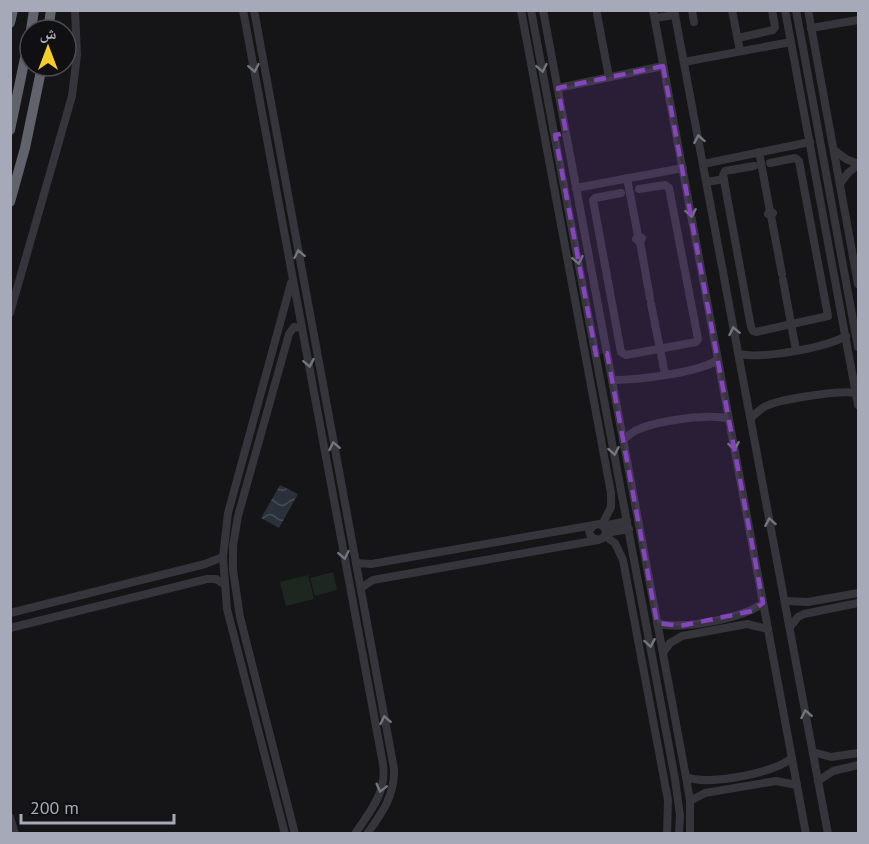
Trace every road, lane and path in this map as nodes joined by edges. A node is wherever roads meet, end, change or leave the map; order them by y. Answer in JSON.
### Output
{"nodes":[{"id":1,"x":13,"y":10,"type":"edge"},
{"id":2,"x":75,"y":10,"type":"edge"},
{"id":3,"x":243,"y":10,"type":"edge"},
{"id":4,"x":254,"y":10,"type":"edge"},
{"id":5,"x":520,"y":10,"type":"edge"},
{"id":6,"x":531,"y":10,"type":"edge"},
{"id":7,"x":543,"y":10,"type":"edge"},
{"id":8,"x":692,"y":10,"type":"edge"},
{"id":9,"x":732,"y":10,"type":"edge"},
{"id":10,"x":772,"y":10,"type":"edge"},
{"id":11,"x":785,"y":10,"type":"edge"},
{"id":12,"x":796,"y":10,"type":"edge"},
{"id":13,"x":808,"y":10,"type":"edge"},
{"id":14,"x":596,"y":12,"type":"edge"},
{"id":15,"x":675,"y":13,"type":"edge"},
{"id":16,"x":654,"y":14,"type":"edge"},
{"id":17,"x":858,"y":20,"type":"edge"},
{"id":18,"x":694,"y":22,"type":"dead end"},
{"id":19,"x":10,"y":23,"type":"edge"},
{"id":20,"x":811,"y":28,"type":"junction"},
{"id":21,"x":738,"y":38,"type":"junction"},
{"id":22,"x":791,"y":42,"type":"junction"},
{"id":23,"x":740,"y":51,"type":"junction"},
{"id":24,"x":684,"y":62,"type":"junction"},
{"id":25,"x":663,"y":66,"type":"junction"},
{"id":26,"x":609,"y":77,"type":"junction"},
{"id":27,"x":21,"y":78,"type":"edge"},
{"id":28,"x":39,"y":78,"type":"edge"},
{"id":29,"x":558,"y":88,"type":"junction"},
{"id":30,"x":10,"y":130,"type":"edge"},
{"id":31,"x":566,"y":133,"type":"junction"},
{"id":32,"x":555,"y":135,"type":"junction"},
{"id":33,"x":810,"y":142,"type":"junction"},
{"id":34,"x":834,"y":150,"type":"junction"},
{"id":35,"x":759,"y":152,"type":"junction"},
{"id":36,"x":770,"y":163,"type":"dead end"},
{"id":37,"x":703,"y":164,"type":"junction"},
{"id":38,"x":858,"y":164,"type":"edge"},
{"id":39,"x":754,"y":166,"type":"dead end"},
{"id":40,"x":682,"y":168,"type":"junction"},
{"id":41,"x":284,"y":173,"type":"junction"},
{"id":42,"x":274,"y":174,"type":"junction"},
{"id":43,"x":627,"y":178,"type":"junction"},
{"id":44,"x":724,"y":179,"type":"junction"},
{"id":45,"x":707,"y":183,"type":"junction"},
{"id":46,"x":840,"y":184,"type":"junction"},
{"id":47,"x":686,"y":187,"type":"junction"},
{"id":48,"x":576,"y":188,"type":"junction"},
{"id":49,"x":639,"y":189,"type":"dead end"},
{"id":50,"x":670,"y":190,"type":"junction"},
{"id":51,"x":621,"y":193,"type":"dead end"},
{"id":52,"x":10,"y":202,"type":"edge"},
{"id":53,"x":292,"y":273,"type":"junction"},
{"id":54,"x":858,"y":275,"type":"edge"},
{"id":55,"x":858,"y":284,"type":"edge"},
{"id":56,"x":841,"y":309,"type":"junction"},
{"id":57,"x":828,"y":312,"type":"junction"},
{"id":58,"x":10,"y":314,"type":"edge"},
{"id":59,"x":283,"y":320,"type":"junction"},
{"id":60,"x":791,"y":325,"type":"junction"},
{"id":61,"x":298,"y":328,"type":"junction"},
{"id":62,"x":846,"y":336,"type":"junction"},
{"id":63,"x":858,"y":347,"type":"edge"},
{"id":64,"x":660,"y":348,"type":"junction"},
{"id":65,"x":621,"y":350,"type":"junction"},
{"id":66,"x":796,"y":350,"type":"junction"},
{"id":67,"x":607,"y":352,"type":"junction"},
{"id":68,"x":739,"y":354,"type":"junction"},
{"id":69,"x":596,"y":355,"type":"junction"},
{"id":70,"x":718,"y":360,"type":"junction"},
{"id":71,"x":664,"y":374,"type":"junction"},
{"id":72,"x":612,"y":380,"type":"junction"},
{"id":73,"x":856,"y":393,"type":"junction"},
{"id":74,"x":858,"y":405,"type":"edge"},
{"id":75,"x":751,"y":418,"type":"junction"},
{"id":76,"x":729,"y":419,"type":"junction"},
{"id":77,"x":623,"y":440,"type":"junction"},
{"id":78,"x":340,"y":473,"type":"junction"},
{"id":79,"x":330,"y":475,"type":"junction"},
{"id":80,"x":628,"y":525,"type":"junction"},
{"id":81,"x":601,"y":531,"type":"junction"},
{"id":82,"x":223,"y":557,"type":"junction"},
{"id":83,"x":356,"y":563,"type":"junction"},
{"id":84,"x":224,"y":584,"type":"junction"},
{"id":85,"x":361,"y":588,"type":"junction"},
{"id":86,"x":104,"y":589,"type":"junction"},
{"id":87,"x":858,"y":593,"type":"edge"},
{"id":88,"x":74,"y":597,"type":"junction"},
{"id":89,"x":785,"y":601,"type":"junction"},
{"id":90,"x":763,"y":603,"type":"junction"},
{"id":91,"x":858,"y":603,"type":"edge"},
{"id":92,"x":108,"y":604,"type":"junction"},
{"id":93,"x":77,"y":612,"type":"junction"},
{"id":94,"x":10,"y":613,"type":"edge"},
{"id":95,"x":657,"y":623,"type":"junction"},
{"id":96,"x":789,"y":627,"type":"junction"},
{"id":97,"x":10,"y":628,"type":"edge"},
{"id":98,"x":768,"y":629,"type":"junction"},
{"id":99,"x":663,"y":653,"type":"junction"},
{"id":100,"x":813,"y":752,"type":"junction"},
{"id":101,"x":858,"y":753,"type":"edge"},
{"id":102,"x":792,"y":758,"type":"junction"},
{"id":103,"x":393,"y":763,"type":"junction"},
{"id":104,"x":383,"y":764,"type":"junction"},
{"id":105,"x":858,"y":765,"type":"edge"},
{"id":106,"x":686,"y":777,"type":"junction"},
{"id":107,"x":818,"y":781,"type":"junction"},
{"id":108,"x":797,"y":785,"type":"junction"},
{"id":109,"x":690,"y":801,"type":"junction"},
{"id":110,"x":10,"y":817,"type":"edge"},
{"id":111,"x":15,"y":834,"type":"edge"},
{"id":112,"x":285,"y":834,"type":"edge"},
{"id":113,"x":295,"y":834,"type":"edge"},
{"id":114,"x":355,"y":834,"type":"edge"},
{"id":115,"x":367,"y":834,"type":"edge"},
{"id":116,"x":668,"y":834,"type":"edge"},
{"id":117,"x":679,"y":834,"type":"edge"},
{"id":118,"x":690,"y":834,"type":"edge"},
{"id":119,"x":806,"y":834,"type":"edge"},
{"id":120,"x":828,"y":834,"type":"edge"}],
"edges":[{"from":1,"to":19,"type":"highway"},
{"from":2,"to":58,"type":"street"},
{"from":3,"to":42,"type":"street","one_way":true},
{"from":4,"to":41,"type":"street"},
{"from":5,"to":81,"type":"street"},
{"from":6,"to":32,"type":"street","one_way":true},
{"from":7,"to":29,"type":"street"},
{"from":8,"to":18,"type":"street"},
{"from":9,"to":21,"type":"street"},
{"from":10,"to":21,"type":"street"},
{"from":11,"to":22,"type":"street"},
{"from":12,"to":63,"type":"street"},
{"from":13,"to":20,"type":"street"},
{"from":14,"to":26,"type":"street"},
{"from":15,"to":16,"type":"street"},
{"from":15,"to":24,"type":"street"},
{"from":16,"to":25,"type":"street"},
{"from":17,"to":20,"type":"street"},
{"from":20,"to":34,"type":"street"},
{"from":21,"to":23,"type":"street"},
{"from":22,"to":23,"type":"street"},
{"from":22,"to":33,"type":"street"},
{"from":23,"to":24,"type":"street"},
{"from":37,"to":24,"type":"street","one_way":true},
{"from":25,"to":26,"type":"street"},
{"from":25,"to":40,"type":"street"},
{"from":26,"to":29,"type":"street"},
{"from":27,"to":30,"type":"highway"},
{"from":28,"to":52,"type":"highway"},
{"from":29,"to":31,"type":"street"},
{"from":31,"to":32,"type":"street"},
{"from":31,"to":48,"type":"street"},
{"from":32,"to":69,"type":"street","one_way":true},
{"from":33,"to":35,"type":"street"},
{"from":33,"to":56,"type":"street"},
{"from":34,"to":38,"type":"street"},
{"from":34,"to":46,"type":"street"},
{"from":35,"to":37,"type":"street"},
{"from":35,"to":60,"type":"street"},
{"from":36,"to":57,"type":"street"},
{"from":37,"to":45,"type":"street"},
{"from":38,"to":46,"type":"street"},
{"from":39,"to":44,"type":"street"},
{"from":40,"to":43,"type":"street"},
{"from":40,"to":47,"type":"street"},
{"from":41,"to":42,"type":"street"},
{"from":78,"to":41,"type":"street","one_way":true},
{"from":42,"to":53,"type":"street"},
{"from":43,"to":48,"type":"street"},
{"from":43,"to":64,"type":"street"},
{"from":44,"to":45,"type":"street"},
{"from":44,"to":60,"type":"street"},
{"from":68,"to":45,"type":"street","one_way":true},
{"from":46,"to":54,"type":"street"},
{"from":47,"to":50,"type":"street"},
{"from":47,"to":70,"type":"street","one_way":true},
{"from":48,"to":67,"type":"street"},
{"from":49,"to":50,"type":"street"},
{"from":50,"to":64,"type":"street"},
{"from":51,"to":65,"type":"street"},
{"from":53,"to":59,"type":"street"},
{"from":53,"to":61,"type":"street"},
{"from":54,"to":55,"type":"street"},
{"from":56,"to":57,"type":"street"},
{"from":56,"to":62,"type":"street"},
{"from":57,"to":60,"type":"street"},
{"from":59,"to":61,"type":"street"},
{"from":59,"to":82,"type":"street"},
{"from":60,"to":66,"type":"street"},
{"from":61,"to":79,"type":"street","one_way":true},
{"from":61,"to":113,"type":"street"},
{"from":62,"to":66,"type":"street"},
{"from":62,"to":73,"type":"street"},
{"from":64,"to":65,"type":"street"},
{"from":64,"to":71,"type":"street"},
{"from":65,"to":67,"type":"street"},
{"from":66,"to":68,"type":"street"},
{"from":67,"to":69,"type":"street"},
{"from":67,"to":72,"type":"street"},
{"from":68,"to":75,"type":"street"},
{"from":69,"to":80,"type":"street","one_way":true},
{"from":70,"to":71,"type":"street"},
{"from":70,"to":76,"type":"street"},
{"from":71,"to":72,"type":"street"},
{"from":72,"to":77,"type":"street"},
{"from":73,"to":74,"type":"street"},
{"from":73,"to":75,"type":"street"},
{"from":89,"to":75,"type":"street","one_way":true},
{"from":76,"to":77,"type":"street"},
{"from":76,"to":90,"type":"street","one_way":true},
{"from":77,"to":95,"type":"street"},
{"from":78,"to":79,"type":"street"},
{"from":78,"to":83,"type":"street"},
{"from":79,"to":104,"type":"street","one_way":true},
{"from":80,"to":81,"type":"street"},
{"from":80,"to":117,"type":"street","one_way":true},
{"from":81,"to":83,"type":"street"},
{"from":81,"to":85,"type":"street"},
{"from":81,"to":116,"type":"street"},
{"from":82,"to":84,"type":"street"},
{"from":82,"to":86,"type":"street"},
{"from":83,"to":85,"type":"street"},
{"from":84,"to":92,"type":"street"},
{"from":84,"to":112,"type":"street"},
{"from":103,"to":85,"type":"street","one_way":true},
{"from":86,"to":88,"type":"street"},
{"from":86,"to":92,"type":"street"},
{"from":87,"to":89,"type":"street"},
{"from":88,"to":93,"type":"street"},
{"from":88,"to":94,"type":"street"},
{"from":89,"to":96,"type":"street"},
{"from":90,"to":95,"type":"street"},
{"from":90,"to":98,"type":"street"},
{"from":91,"to":96,"type":"street"},
{"from":92,"to":93,"type":"street"},
{"from":93,"to":97,"type":"street"},
{"from":95,"to":99,"type":"street"},
{"from":100,"to":96,"type":"street","one_way":true},
{"from":98,"to":99,"type":"street"},
{"from":98,"to":102,"type":"street"},
{"from":99,"to":106,"type":"street"},
{"from":100,"to":101,"type":"street"},
{"from":100,"to":107,"type":"street"},
{"from":102,"to":106,"type":"street"},
{"from":102,"to":108,"type":"street"},
{"from":103,"to":104,"type":"street"},
{"from":103,"to":115,"type":"street"},
{"from":104,"to":114,"type":"street","one_way":true},
{"from":105,"to":107,"type":"street"},
{"from":106,"to":109,"type":"street"},
{"from":107,"to":120,"type":"street"},
{"from":108,"to":109,"type":"street"},
{"from":108,"to":119,"type":"street"},
{"from":109,"to":118,"type":"street"},
{"from":110,"to":111,"type":"street"}]}
